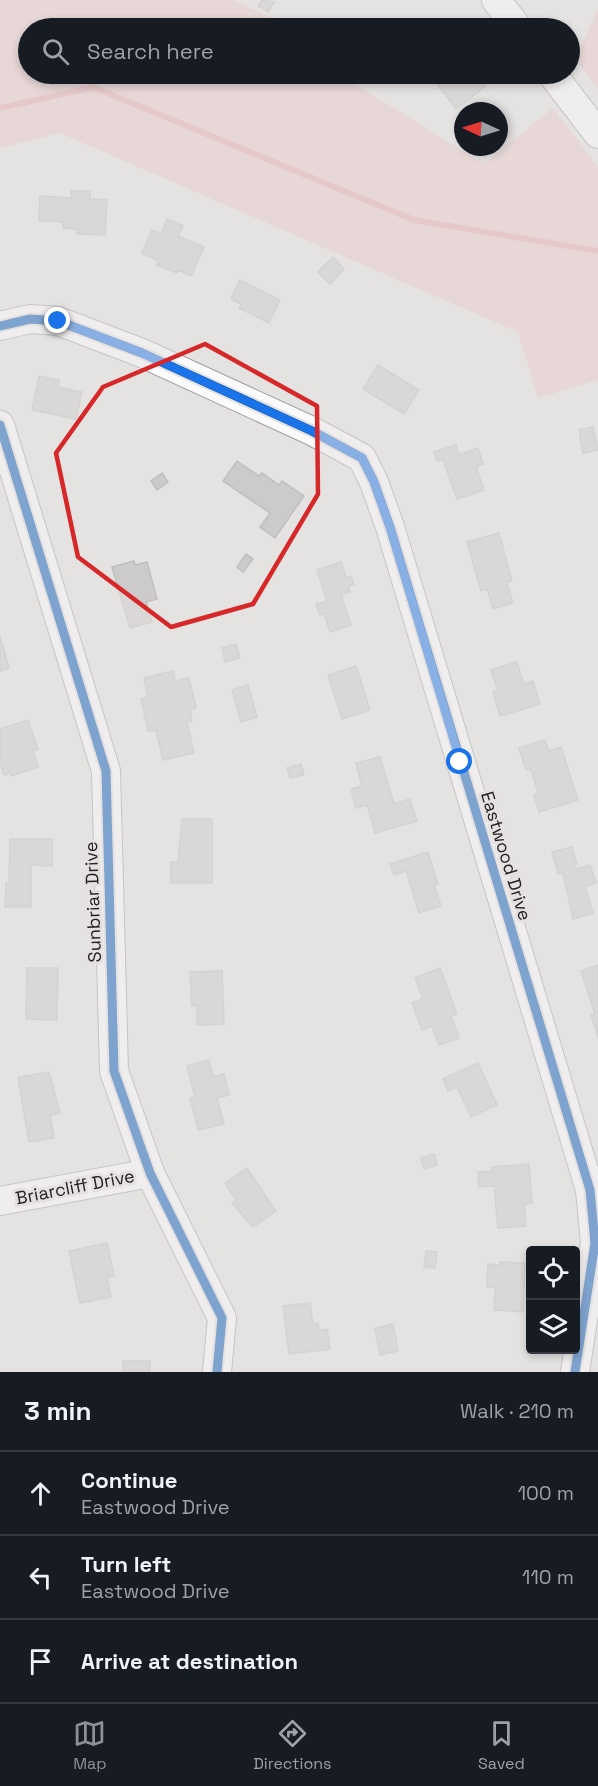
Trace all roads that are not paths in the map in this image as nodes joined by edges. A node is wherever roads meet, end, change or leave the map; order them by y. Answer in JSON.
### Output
{"nodes":[{"id":1,"x":496,"y":0,"type":"edge"},
{"id":2,"x":510,"y":18,"type":"edge"},
{"id":3,"x":560,"y":84,"type":"edge"},
{"id":4,"x":598,"y":134,"type":"edge"},
{"id":5,"x":0,"y":326,"type":"edge"},
{"id":6,"x":0,"y":424,"type":"edge"},
{"id":7,"x":150,"y":1173,"type":"junction"},
{"id":8,"x":0,"y":1201,"type":"edge"},
{"id":9,"x":217,"y":1372,"type":"edge"},
{"id":10,"x":575,"y":1372,"type":"edge"}],
"edges":[{"from":1,"to":2,"type":"street"},
{"from":3,"to":4,"type":"street"},
{"from":5,"to":10,"type":"street","name":"Eastwood Drive"},
{"from":6,"to":7,"type":"street","name":"Sunbriar Drive"},
{"from":7,"to":8,"type":"street","name":"Briarcliff Drive"},
{"from":7,"to":9,"type":"street","name":"Sunbriar Drive"}]}
